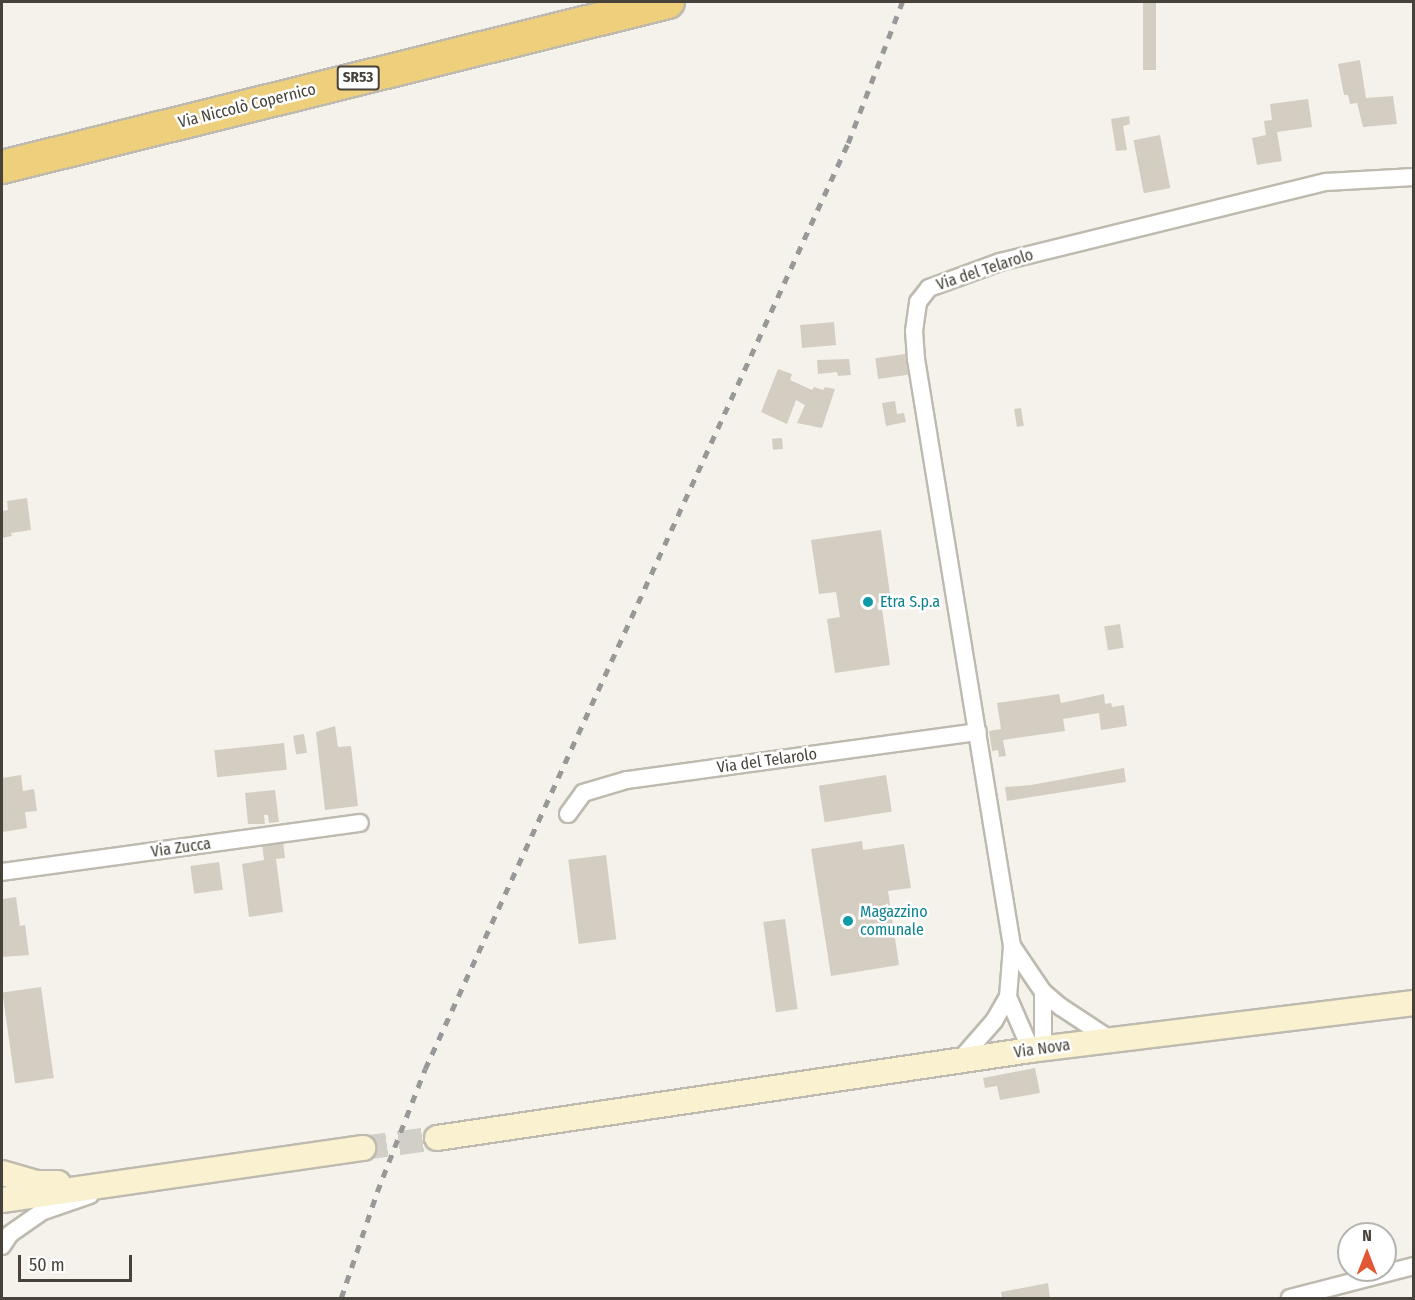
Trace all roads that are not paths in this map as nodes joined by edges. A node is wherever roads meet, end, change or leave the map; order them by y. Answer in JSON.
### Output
{"nodes":[{"id":1,"x":668,"y":2,"type":"edge"},
{"id":2,"x":48,"y":155,"type":"junction"},
{"id":3,"x":2,"y":157,"type":"edge"},
{"id":4,"x":2,"y":167,"type":"edge"},
{"id":5,"x":1413,"y":177,"type":"edge"},
{"id":6,"x":978,"y":732,"type":"junction"},
{"id":7,"x":568,"y":814,"type":"dead end"},
{"id":8,"x":360,"y":823,"type":"dead end"},
{"id":9,"x":2,"y":872,"type":"edge"},
{"id":10,"x":1012,"y":946,"type":"junction"},
{"id":11,"x":1043,"y":992,"type":"junction"},
{"id":12,"x":1008,"y":997,"type":"junction"},
{"id":13,"x":1413,"y":1003,"type":"edge"},
{"id":14,"x":1111,"y":1040,"type":"junction"},
{"id":15,"x":1037,"y":1050,"type":"junction"},
{"id":16,"x":959,"y":1061,"type":"junction"},
{"id":17,"x":437,"y":1138,"type":"tunnel mouth"},
{"id":18,"x":363,"y":1148,"type":"tunnel mouth"},
{"id":19,"x":2,"y":1173,"type":"edge"},
{"id":20,"x":127,"y":1182,"type":"junction"},
{"id":21,"x":2,"y":1200,"type":"edge"},
{"id":22,"x":2,"y":1246,"type":"edge"},
{"id":23,"x":1413,"y":1266,"type":"edge"},
{"id":24,"x":1290,"y":1299,"type":"edge"}],
"edges":[{"from":1,"to":2,"type":"highway","name":"Via Niccolò Copernico","number":"SR53"},
{"from":2,"to":3,"type":"highway"},
{"from":2,"to":4,"type":"highway","name":"Via Niccolò Copernico","number":"SR53"},
{"from":5,"to":6,"type":"street","name":"Via del Telarolo"},
{"from":6,"to":7,"type":"street","name":"Via del Telarolo"},
{"from":6,"to":10,"type":"street","name":"Via del Telarolo"},
{"from":8,"to":9,"type":"street","name":"Via Zucca"},
{"from":10,"to":11,"type":"street"},
{"from":10,"to":12,"type":"street"},
{"from":11,"to":14,"type":"street"},
{"from":11,"to":15,"type":"street"},
{"from":12,"to":15,"type":"street"},
{"from":12,"to":16,"type":"street"},
{"from":13,"to":14,"type":"street","name":"Via Nova"},
{"from":14,"to":15,"type":"street","name":"Via Nova"},
{"from":15,"to":16,"type":"street","name":"Via Nova"},
{"from":16,"to":17,"type":"street","name":"Via Nova"},
{"from":18,"to":20,"type":"street"},
{"from":19,"to":20,"type":"street"},
{"from":20,"to":21,"type":"street"},
{"from":20,"to":22,"type":"street"},
{"from":23,"to":24,"type":"street"}]}
